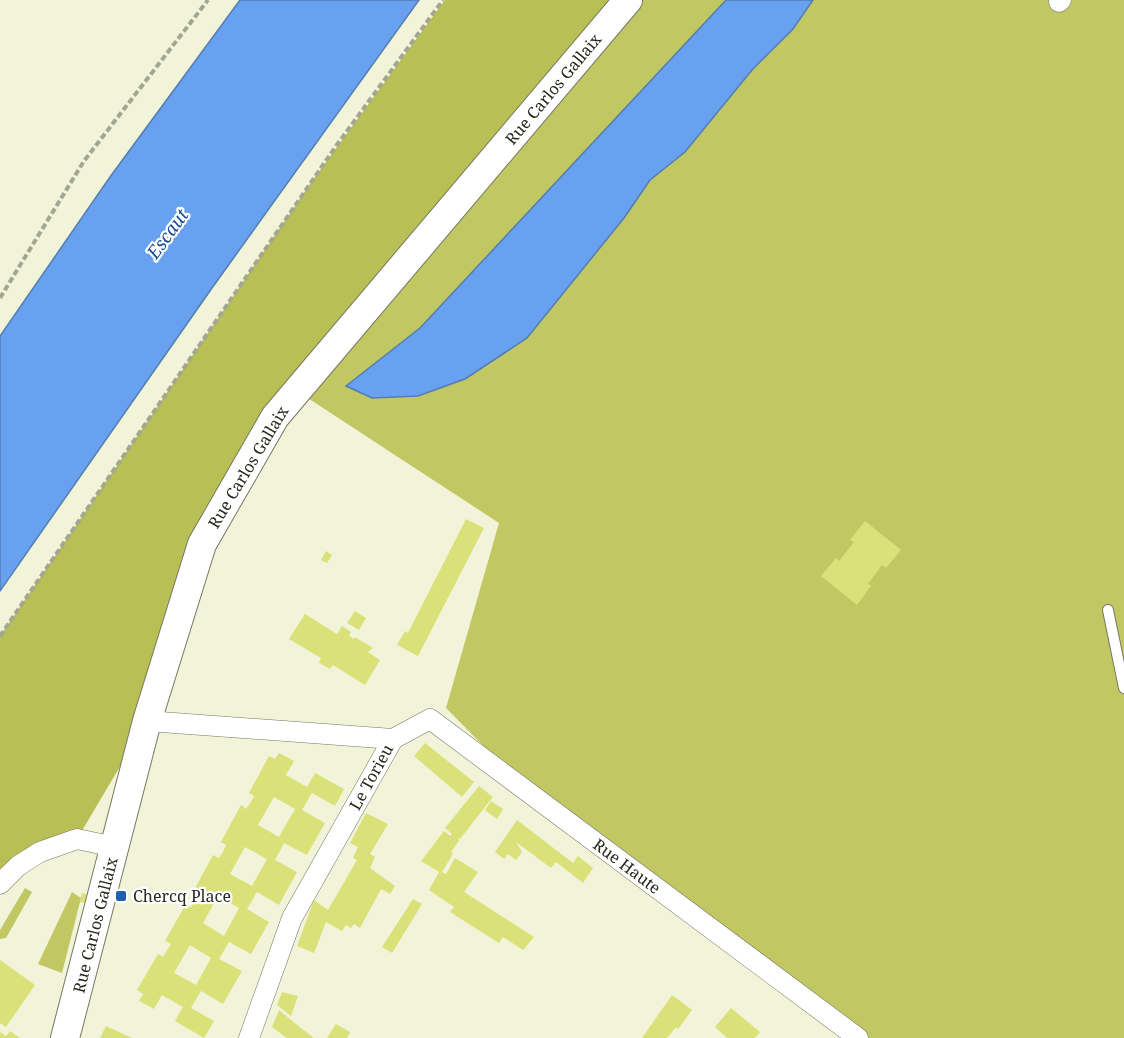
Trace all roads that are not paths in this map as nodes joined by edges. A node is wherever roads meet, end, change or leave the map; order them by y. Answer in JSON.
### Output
{"nodes":[{"id":1,"x":628,"y":0,"type":"edge"},
{"id":2,"x":1108,"y":610,"type":"dead end"},
{"id":3,"x":1124,"y":688,"type":"edge"},
{"id":4,"x":147,"y":721,"type":"junction"},
{"id":5,"x":393,"y":739,"type":"junction"},
{"id":6,"x":115,"y":847,"type":"junction"},
{"id":7,"x":0,"y":884,"type":"edge"},
{"id":8,"x":65,"y":1038,"type":"edge"},
{"id":9,"x":249,"y":1038,"type":"edge"},
{"id":10,"x":858,"y":1038,"type":"edge"}],
"edges":[{"from":1,"to":4,"type":"main road","name":"Rue Carlos Gallaix"},
{"from":2,"to":3,"type":"lane"},
{"from":4,"to":5,"type":"street","name":"Le Torieu"},
{"from":4,"to":6,"type":"main road","name":"Rue Carlos Gallaix"},
{"from":5,"to":9,"type":"street","name":"Le Torieu"},
{"from":5,"to":10,"type":"street","name":"Rue Haute"},
{"from":6,"to":7,"type":"street"},
{"from":6,"to":8,"type":"main road","name":"Rue Carlos Gallaix"}]}
